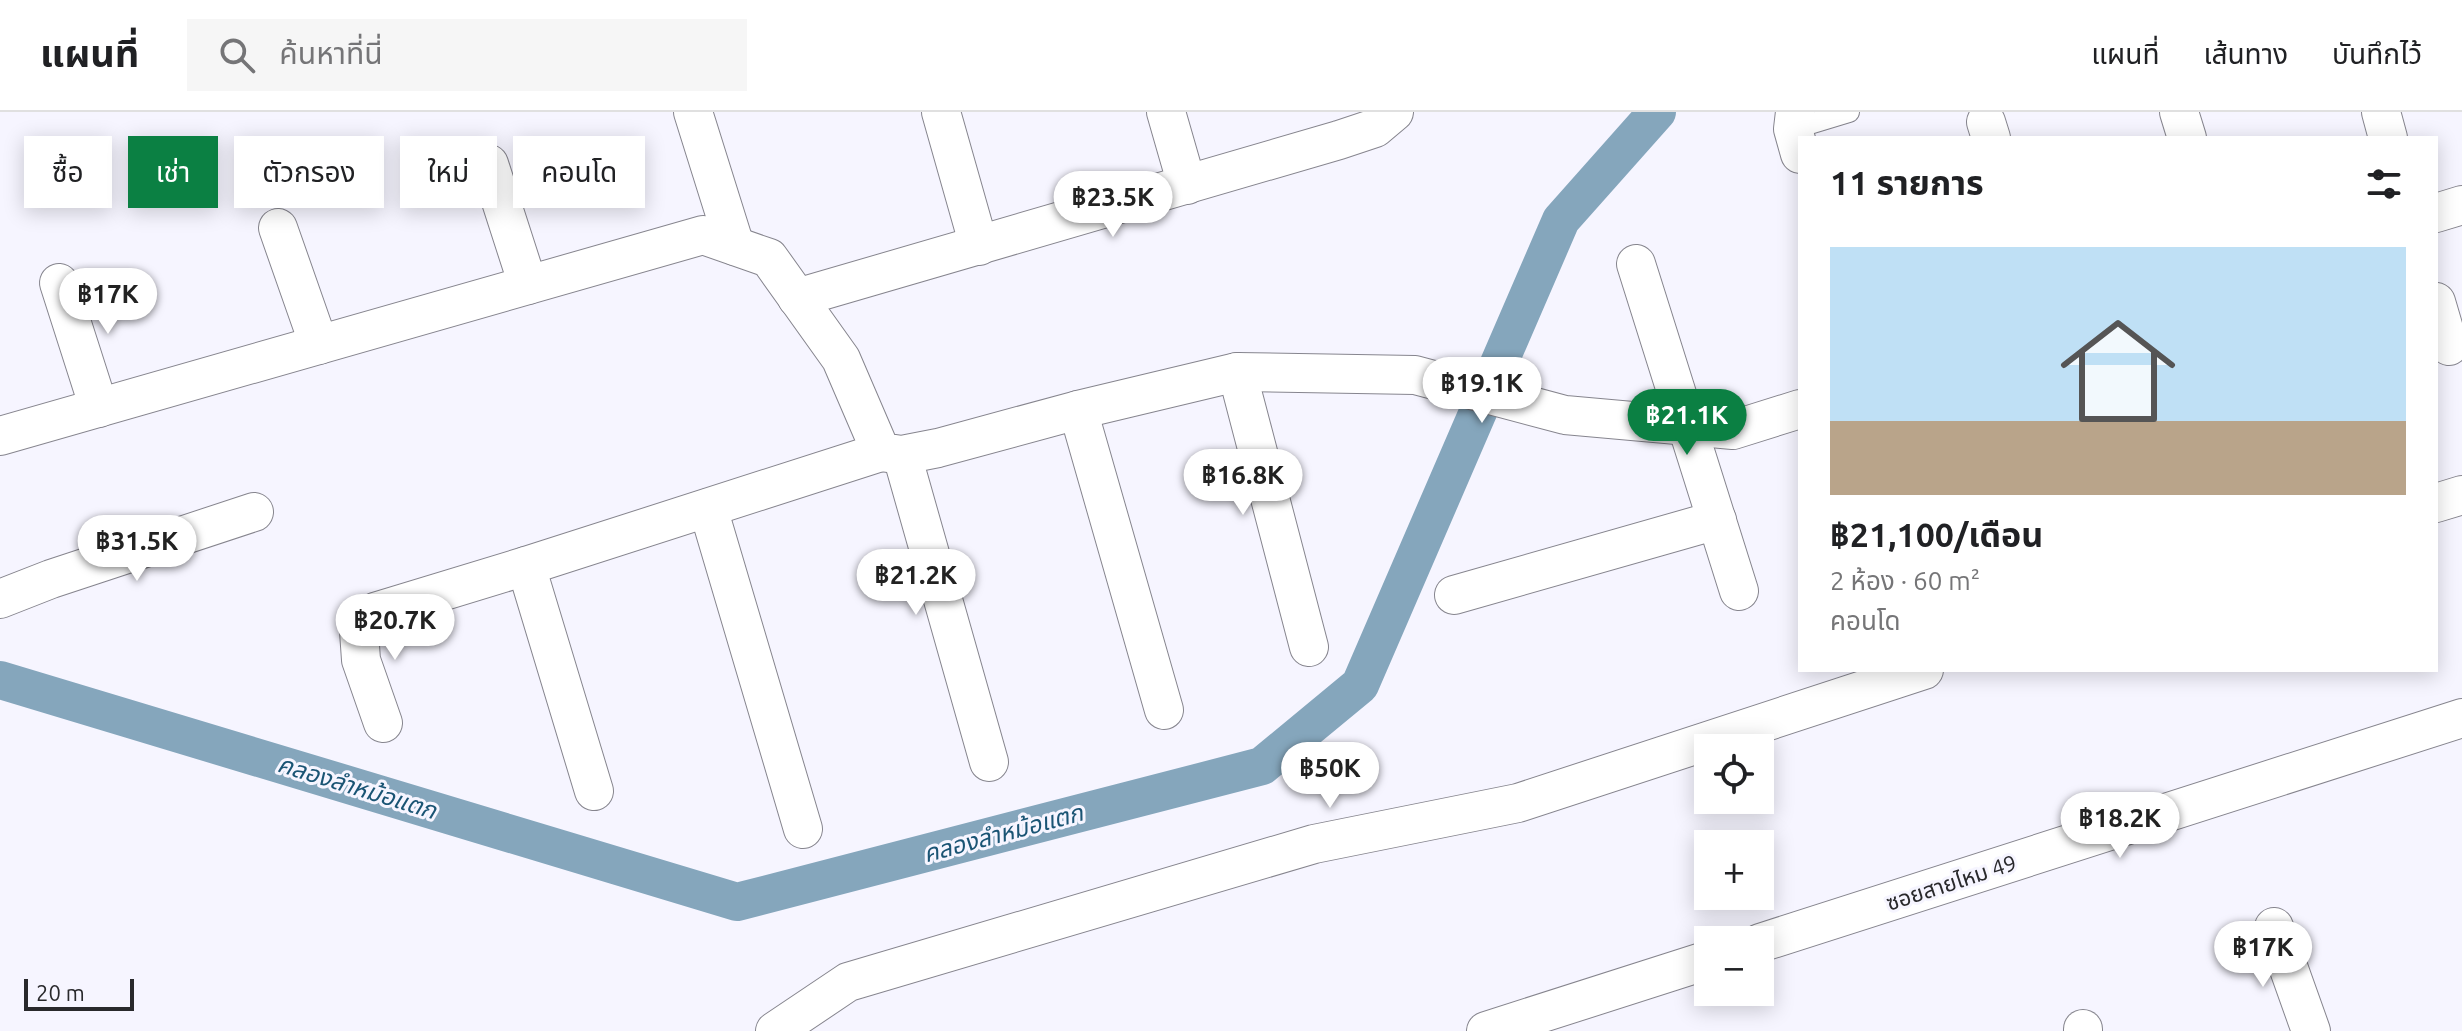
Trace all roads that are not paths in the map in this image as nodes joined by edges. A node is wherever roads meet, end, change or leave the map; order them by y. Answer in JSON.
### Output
{"nodes":[{"id":1,"x":693,"y":112,"type":"edge"},
{"id":2,"x":941,"y":112,"type":"edge"},
{"id":3,"x":1166,"y":112,"type":"edge"},
{"id":4,"x":1394,"y":112,"type":"edge"},
{"id":5,"x":1849,"y":112,"type":"edge"},
{"id":6,"x":2179,"y":112,"type":"edge"},
{"id":7,"x":2381,"y":112,"type":"edge"},
{"id":8,"x":1796,"y":132,"type":"edge"},
{"id":9,"x":2186,"y":136,"type":"edge"},
{"id":10,"x":2387,"y":136,"type":"edge"},
{"id":11,"x":1187,"y":185,"type":"junction"},
{"id":12,"x":497,"y":189,"type":"edge"},
{"id":13,"x":2462,"y":205,"type":"edge"},
{"id":14,"x":2438,"y":212,"type":"edge"},
{"id":15,"x":278,"y":228,"type":"dead end"},
{"id":16,"x":735,"y":246,"type":"junction"},
{"id":17,"x":979,"y":246,"type":"junction"},
{"id":18,"x":1636,"y":264,"type":"dead end"},
{"id":19,"x":59,"y":283,"type":"dead end"},
{"id":20,"x":528,"y":285,"type":"junction"},
{"id":21,"x":797,"y":298,"type":"junction"},
{"id":22,"x":2438,"y":309,"type":"edge"},
{"id":23,"x":319,"y":345,"type":"junction"},
{"id":24,"x":2449,"y":346,"type":"dead end"},
{"id":25,"x":1237,"y":372,"type":"junction"},
{"id":26,"x":99,"y":408,"type":"junction"},
{"id":27,"x":1078,"y":410,"type":"junction"},
{"id":28,"x":1798,"y":410,"type":"edge"},
{"id":29,"x":1688,"y":425,"type":"junction"},
{"id":30,"x":0,"y":436,"type":"edge"},
{"id":31,"x":891,"y":453,"type":"junction"},
{"id":32,"x":2462,"y":495,"type":"edge"},
{"id":33,"x":2438,"y":502,"type":"edge"},
{"id":34,"x":708,"y":508,"type":"junction"},
{"id":35,"x":254,"y":512,"type":"dead end"},
{"id":36,"x":1717,"y":520,"type":"junction"},
{"id":37,"x":526,"y":566,"type":"junction"},
{"id":38,"x":1739,"y":591,"type":"dead end"},
{"id":39,"x":1454,"y":595,"type":"dead end"},
{"id":40,"x":0,"y":599,"type":"edge"},
{"id":41,"x":1309,"y":647,"type":"dead end"},
{"id":42,"x":1918,"y":672,"type":"edge"},
{"id":43,"x":1164,"y":710,"type":"dead end"},
{"id":44,"x":2462,"y":718,"type":"edge"},
{"id":45,"x":383,"y":723,"type":"dead end"},
{"id":46,"x":989,"y":762,"type":"dead end"},
{"id":47,"x":594,"y":791,"type":"dead end"},
{"id":48,"x":803,"y":829,"type":"dead end"},
{"id":49,"x":2274,"y":927,"type":"dead end"},
{"id":50,"x":1774,"y":939,"type":"edge"},
{"id":51,"x":1694,"y":964,"type":"edge"},
{"id":52,"x":775,"y":1031,"type":"edge"},
{"id":53,"x":1486,"y":1031,"type":"edge"},
{"id":54,"x":2311,"y":1031,"type":"edge"}],
"edges":[{"from":1,"to":16,"type":"street"},
{"from":2,"to":17,"type":"street"},
{"from":3,"to":11,"type":"street"},
{"from":4,"to":11,"type":"street"},
{"from":5,"to":8,"type":"lane"},
{"from":6,"to":9,"type":"street"},
{"from":7,"to":10,"type":"street"},
{"from":11,"to":17,"type":"street"},
{"from":12,"to":20,"type":"street"},
{"from":13,"to":14,"type":"street"},
{"from":15,"to":23,"type":"street"},
{"from":16,"to":20,"type":"street"},
{"from":16,"to":21,"type":"street"},
{"from":17,"to":21,"type":"street"},
{"from":18,"to":29,"type":"street"},
{"from":19,"to":26,"type":"street"},
{"from":20,"to":23,"type":"street"},
{"from":21,"to":31,"type":"street"},
{"from":22,"to":24,"type":"street"},
{"from":23,"to":26,"type":"street"},
{"from":25,"to":27,"type":"street"},
{"from":25,"to":29,"type":"street"},
{"from":25,"to":41,"type":"street"},
{"from":26,"to":30,"type":"street"},
{"from":27,"to":31,"type":"street"},
{"from":27,"to":43,"type":"street"},
{"from":28,"to":29,"type":"street"},
{"from":29,"to":36,"type":"street"},
{"from":31,"to":34,"type":"street"},
{"from":31,"to":46,"type":"street"},
{"from":32,"to":33,"type":"street"},
{"from":34,"to":37,"type":"street"},
{"from":34,"to":48,"type":"street"},
{"from":35,"to":40,"type":"street"},
{"from":36,"to":38,"type":"street"},
{"from":36,"to":39,"type":"street"},
{"from":37,"to":45,"type":"street"},
{"from":37,"to":47,"type":"street"},
{"from":42,"to":52,"type":"street"},
{"from":44,"to":50,"type":"street","name":"ซอยสายไหม 49"},
{"from":49,"to":54,"type":"street"},
{"from":51,"to":53,"type":"street"}]}
